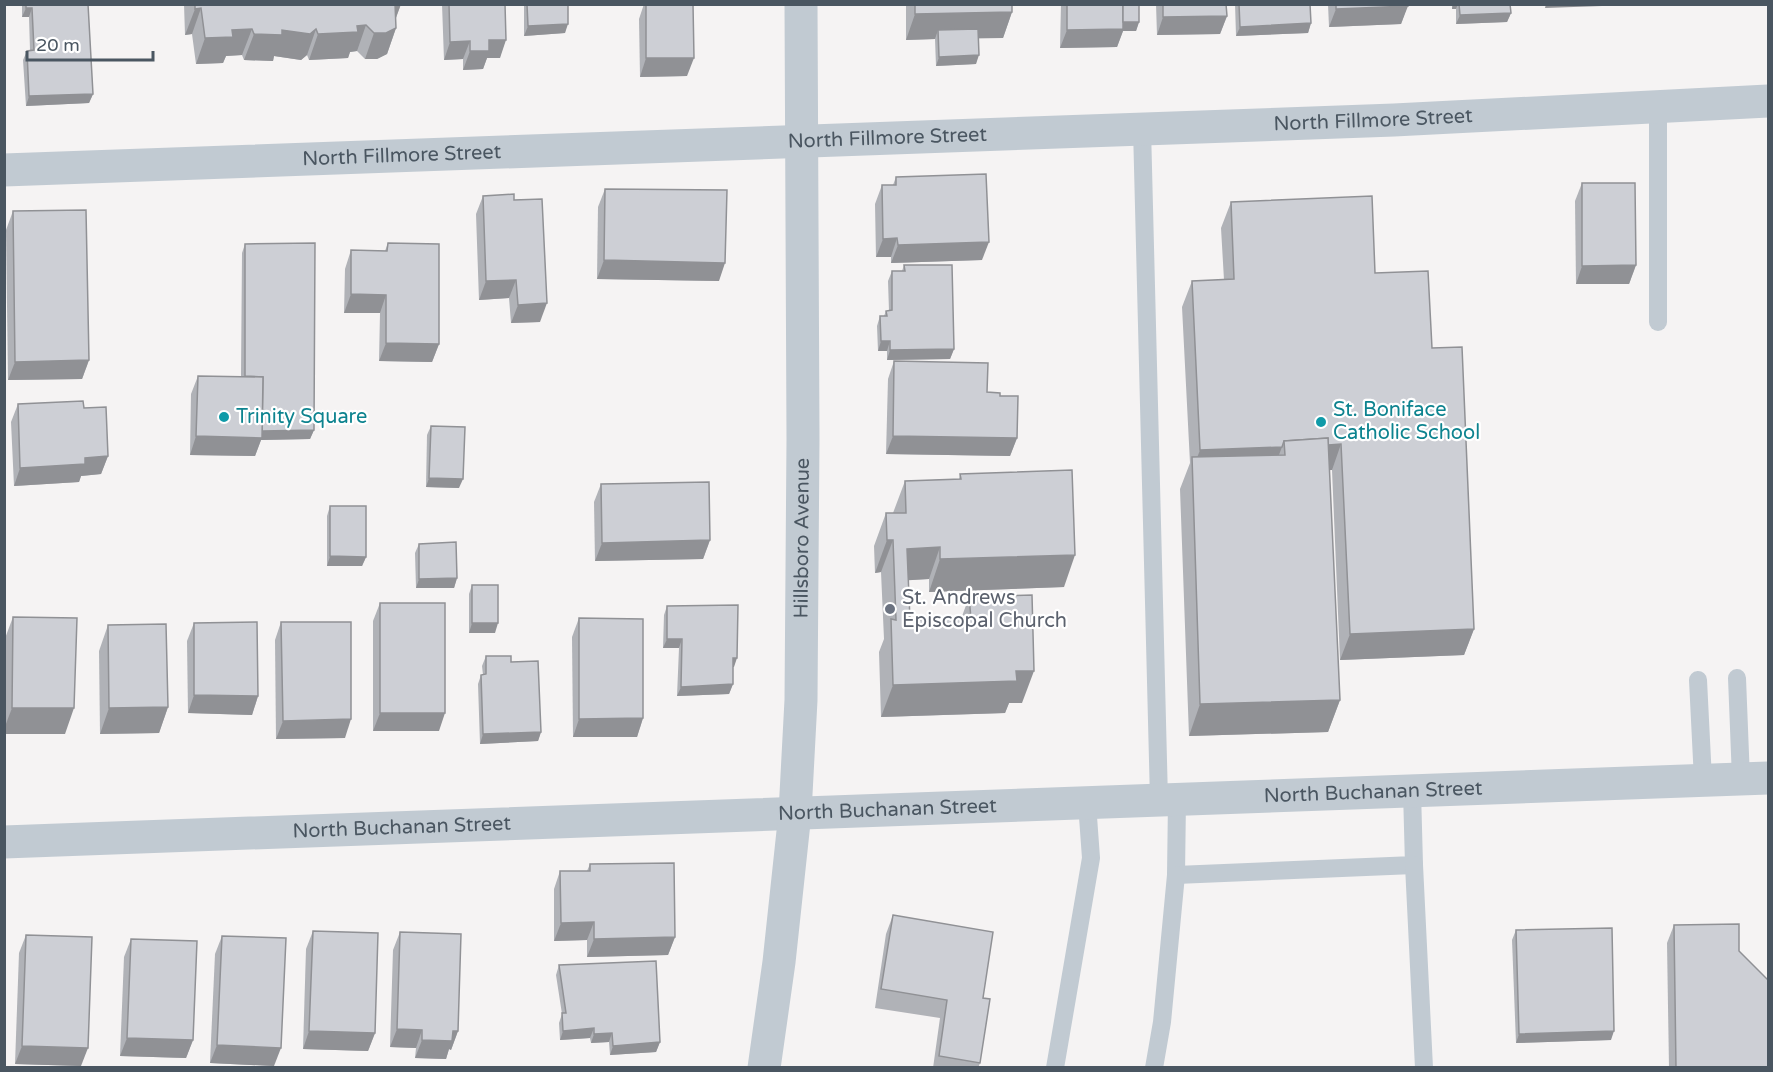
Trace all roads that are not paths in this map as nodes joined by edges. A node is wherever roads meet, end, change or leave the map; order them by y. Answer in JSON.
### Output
{"nodes":[{"id":1,"x":801,"y":4,"type":"edge"},
{"id":2,"x":1768,"y":101,"type":"edge"},
{"id":3,"x":1658,"y":106,"type":"junction"},
{"id":4,"x":1142,"y":128,"type":"junction"},
{"id":5,"x":802,"y":140,"type":"junction"},
{"id":6,"x":4,"y":170,"type":"edge"},
{"id":7,"x":1658,"y":322,"type":"dead end"},
{"id":8,"x":1737,"y":678,"type":"dead end"},
{"id":9,"x":1698,"y":680,"type":"dead end"},
{"id":10,"x":1755,"y":778,"type":"edge"},
{"id":11,"x":1703,"y":780,"type":"junction"},
{"id":12,"x":1412,"y":791,"type":"junction"},
{"id":13,"x":1168,"y":800,"type":"junction"},
{"id":14,"x":1087,"y":803,"type":"junction"},
{"id":15,"x":795,"y":813,"type":"junction"},
{"id":16,"x":4,"y":842,"type":"edge"},
{"id":17,"x":1414,"y":865,"type":"junction"},
{"id":18,"x":1176,"y":875,"type":"junction"},
{"id":19,"x":764,"y":1068,"type":"edge"},
{"id":20,"x":1055,"y":1068,"type":"edge"},
{"id":21,"x":1154,"y":1068,"type":"edge"},
{"id":22,"x":1424,"y":1068,"type":"edge"}],
"edges":[{"from":1,"to":5,"type":"street","name":"Hillsboro Avenue"},
{"from":2,"to":3,"type":"street","name":"North Fillmore Street"},
{"from":3,"to":4,"type":"street","name":"North Fillmore Street"},
{"from":3,"to":7,"type":"lane"},
{"from":4,"to":5,"type":"street","name":"North Fillmore Street"},
{"from":4,"to":13,"type":"lane"},
{"from":5,"to":6,"type":"street","name":"North Fillmore Street"},
{"from":5,"to":15,"type":"street","name":"Hillsboro Avenue"},
{"from":8,"to":10,"type":"lane"},
{"from":9,"to":11,"type":"lane"},
{"from":10,"to":11,"type":"street","name":"North Buchanan Street"},
{"from":11,"to":12,"type":"street","name":"North Buchanan Street"},
{"from":12,"to":13,"type":"street","name":"North Buchanan Street"},
{"from":12,"to":17,"type":"lane"},
{"from":13,"to":14,"type":"street","name":"North Buchanan Street"},
{"from":13,"to":18,"type":"lane"},
{"from":14,"to":15,"type":"street","name":"North Buchanan Street"},
{"from":14,"to":20,"type":"lane"},
{"from":15,"to":16,"type":"street","name":"North Buchanan Street"},
{"from":15,"to":19,"type":"street","name":"Hillsboro Avenue"},
{"from":17,"to":18,"type":"lane"},
{"from":17,"to":22,"type":"lane"},
{"from":18,"to":21,"type":"lane"}]}
